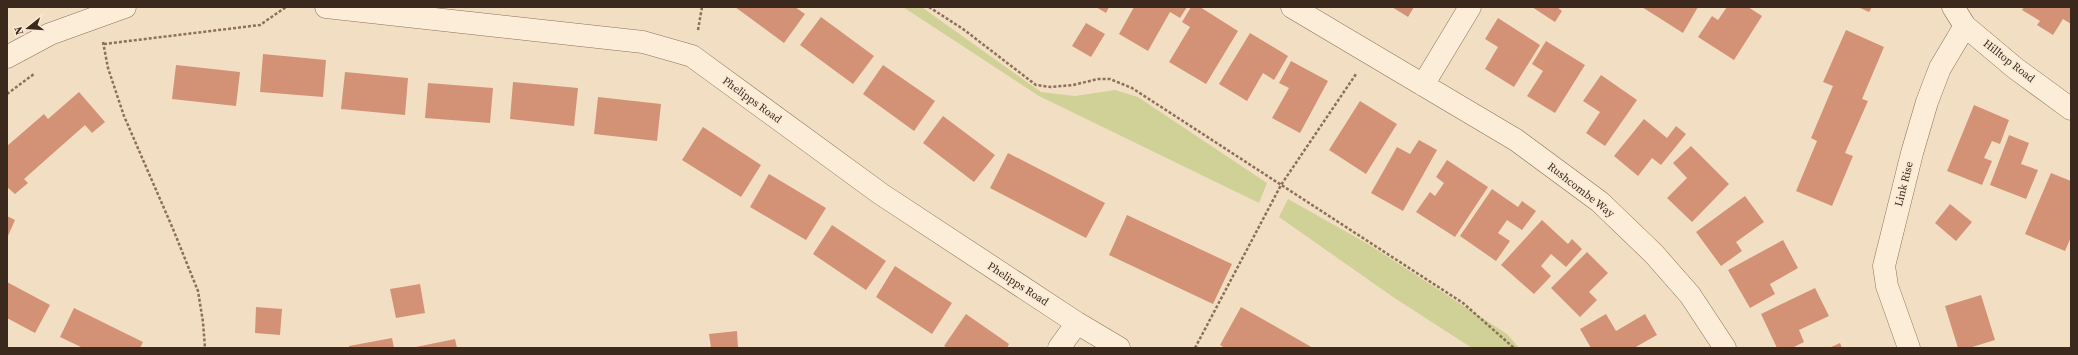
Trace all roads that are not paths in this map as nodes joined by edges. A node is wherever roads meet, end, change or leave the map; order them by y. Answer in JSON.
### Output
{"nodes":[{"id":1,"x":125,"y":7,"type":"edge"},
{"id":2,"x":326,"y":7,"type":"edge"},
{"id":3,"x":1292,"y":7,"type":"edge"},
{"id":4,"x":1470,"y":7,"type":"edge"},
{"id":5,"x":1953,"y":7,"type":"edge"},
{"id":6,"x":1965,"y":26,"type":"junction"},
{"id":7,"x":7,"y":57,"type":"edge"},
{"id":8,"x":1423,"y":85,"type":"junction"},
{"id":9,"x":2071,"y":109,"type":"edge"},
{"id":10,"x":1077,"y":323,"type":"junction"},
{"id":11,"x":1059,"y":348,"type":"edge"},
{"id":12,"x":1119,"y":348,"type":"edge"},
{"id":13,"x":1725,"y":348,"type":"edge"},
{"id":14,"x":1909,"y":348,"type":"edge"}],
"edges":[{"from":1,"to":7,"type":"street"},
{"from":2,"to":10,"type":"street","name":"Phelipps Road"},
{"from":3,"to":8,"type":"street","name":"Rushcombe Way"},
{"from":4,"to":8,"type":"street"},
{"from":5,"to":6,"type":"street","name":"Hilltop Road"},
{"from":6,"to":9,"type":"street","name":"Hilltop Road"},
{"from":6,"to":14,"type":"street","name":"Link Rise"},
{"from":8,"to":13,"type":"street","name":"Rushcombe Way"},
{"from":10,"to":11,"type":"street"},
{"from":10,"to":12,"type":"street","name":"Phelipps Road"}]}
